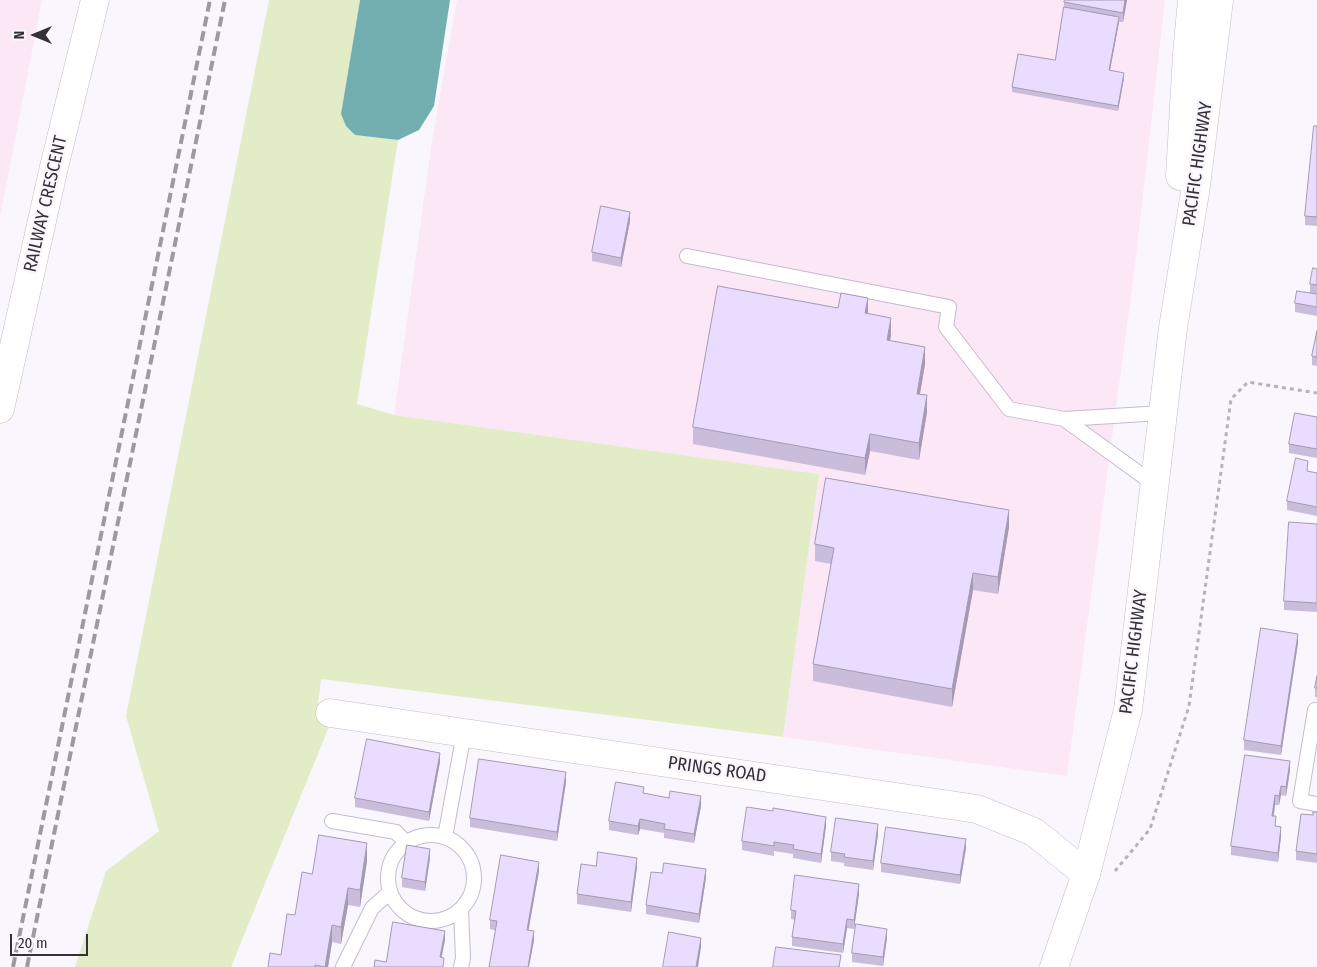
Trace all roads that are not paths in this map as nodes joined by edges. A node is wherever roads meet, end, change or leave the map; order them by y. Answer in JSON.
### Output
{"nodes":[{"id":1,"x":95,"y":0,"type":"edge"},
{"id":2,"x":1192,"y":0,"type":"edge"},
{"id":3,"x":1219,"y":0,"type":"edge"},
{"id":4,"x":688,"y":256,"type":"dead end"},
{"id":5,"x":1173,"y":328,"type":"junction"},
{"id":6,"x":0,"y":409,"type":"edge"},
{"id":7,"x":1162,"y":413,"type":"junction"},
{"id":8,"x":1064,"y":419,"type":"junction"},
{"id":9,"x":1154,"y":484,"type":"junction"},
{"id":10,"x":1317,"y":711,"type":"edge"},
{"id":11,"x":330,"y":713,"type":"dead end"},
{"id":12,"x":464,"y":733,"type":"junction"},
{"id":13,"x":1317,"y":804,"type":"edge"},
{"id":14,"x":332,"y":821,"type":"dead end"},
{"id":15,"x":445,"y":837,"type":"junction"},
{"id":16,"x":406,"y":843,"type":"junction"},
{"id":17,"x":1086,"y":874,"type":"junction"},
{"id":18,"x":390,"y":892,"type":"junction"},
{"id":19,"x":461,"y":910,"type":"junction"},
{"id":20,"x":343,"y":967,"type":"edge"},
{"id":21,"x":461,"y":967,"type":"edge"},
{"id":22,"x":1054,"y":967,"type":"edge"}],
"edges":[{"from":1,"to":6,"type":"main road","name":"RAILWAY CRESCENT"},
{"from":2,"to":5,"type":"main road","name":"PACIFIC HIGHWAY"},
{"from":3,"to":5,"type":"main road","name":"PACIFIC HIGHWAY"},
{"from":4,"to":8,"type":"lane"},
{"from":5,"to":7,"type":"main road","name":"PACIFIC HIGHWAY"},
{"from":7,"to":8,"type":"lane"},
{"from":7,"to":9,"type":"main road","name":"PACIFIC HIGHWAY"},
{"from":8,"to":9,"type":"lane"},
{"from":9,"to":17,"type":"main road","name":"PACIFIC HIGHWAY"},
{"from":10,"to":13,"type":"lane"},
{"from":11,"to":12,"type":"main road","name":"PRINGS ROAD"},
{"from":12,"to":15,"type":"lane"},
{"from":12,"to":17,"type":"main road","name":"PRINGS ROAD"},
{"from":14,"to":16,"type":"lane"},
{"from":15,"to":16,"type":"lane"},
{"from":15,"to":19,"type":"lane"},
{"from":16,"to":18,"type":"lane"},
{"from":17,"to":22,"type":"main road","name":"PACIFIC HIGHWAY"},
{"from":18,"to":19,"type":"lane"},
{"from":18,"to":20,"type":"lane"},
{"from":19,"to":21,"type":"lane"}]}
